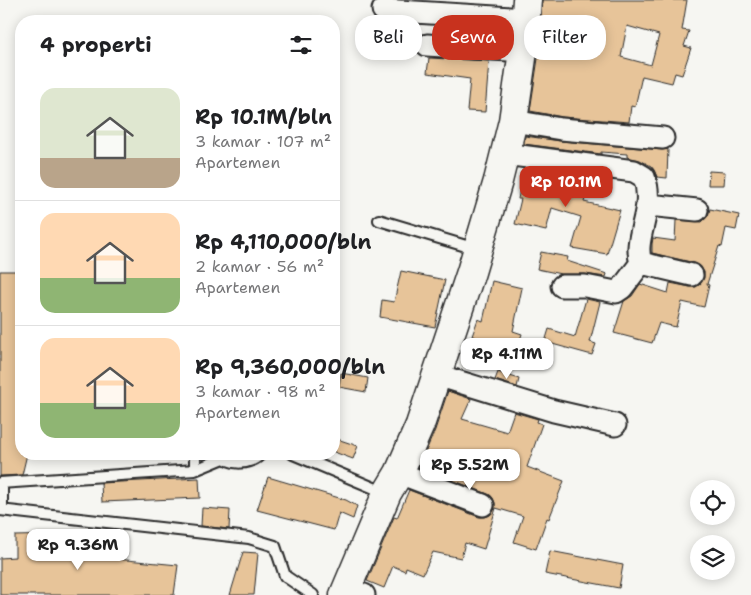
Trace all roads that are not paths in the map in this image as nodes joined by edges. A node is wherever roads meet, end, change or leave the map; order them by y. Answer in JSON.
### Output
{"nodes":[{"id":1,"x":526,"y":9,"type":"edge"},
{"id":2,"x":383,"y":10,"type":"dead end"},
{"id":3,"x":427,"y":45,"type":"dead end"},
{"id":4,"x":524,"y":51,"type":"joint"},
{"id":5,"x":513,"y":121,"type":"junction"},
{"id":6,"x":663,"y":138,"type":"dead end"},
{"id":7,"x":505,"y":154,"type":"junction"},
{"id":8,"x":648,"y":205,"type":"junction"},
{"id":9,"x":697,"y":210,"type":"dead end"},
{"id":10,"x":379,"y":220,"type":"dead end"},
{"id":11,"x":477,"y":249,"type":"junction"},
{"id":12,"x":641,"y":263,"type":"junction"},
{"id":13,"x":692,"y":275,"type":"dead end"},
{"id":14,"x":562,"y":286,"type":"dead end"},
{"id":15,"x":437,"y":375,"type":"junction"},
{"id":16,"x":615,"y":425,"type":"dead end"},
{"id":17,"x":195,"y":460,"type":"edge"},
{"id":18,"x":214,"y":460,"type":"edge"},
{"id":19,"x":230,"y":460,"type":"edge"},
{"id":20,"x":252,"y":460,"type":"edge"},
{"id":21,"x":314,"y":460,"type":"edge"},
{"id":22,"x":195,"y":470,"type":"junction"},
{"id":23,"x":1,"y":483,"type":"edge"},
{"id":24,"x":393,"y":483,"type":"junction"},
{"id":25,"x":483,"y":505,"type":"dead end"},
{"id":26,"x":1,"y":510,"type":"edge"},
{"id":27,"x":351,"y":593,"type":"edge"},
{"id":28,"x":308,"y":594,"type":"edge"}],
"edges":[{"from":1,"to":2,"type":"street"},
{"from":3,"to":4,"type":"street"},
{"from":4,"to":5,"type":"main road"},
{"from":5,"to":6,"type":"street"},
{"from":5,"to":7,"type":"main road"},
{"from":7,"to":8,"type":"street"},
{"from":7,"to":11,"type":"main road"},
{"from":8,"to":9,"type":"street"},
{"from":8,"to":12,"type":"street"},
{"from":10,"to":11,"type":"lane"},
{"from":11,"to":15,"type":"main road"},
{"from":12,"to":13,"type":"street"},
{"from":12,"to":14,"type":"street"},
{"from":15,"to":16,"type":"street"},
{"from":15,"to":24,"type":"main road"},
{"from":17,"to":22,"type":"lane"},
{"from":18,"to":22,"type":"lane"},
{"from":19,"to":20,"type":"lane"},
{"from":21,"to":24,"type":"lane"},
{"from":22,"to":23,"type":"lane"},
{"from":23,"to":26,"type":"lane"},
{"from":24,"to":25,"type":"street"},
{"from":24,"to":27,"type":"main road"},
{"from":26,"to":28,"type":"lane"}]}
